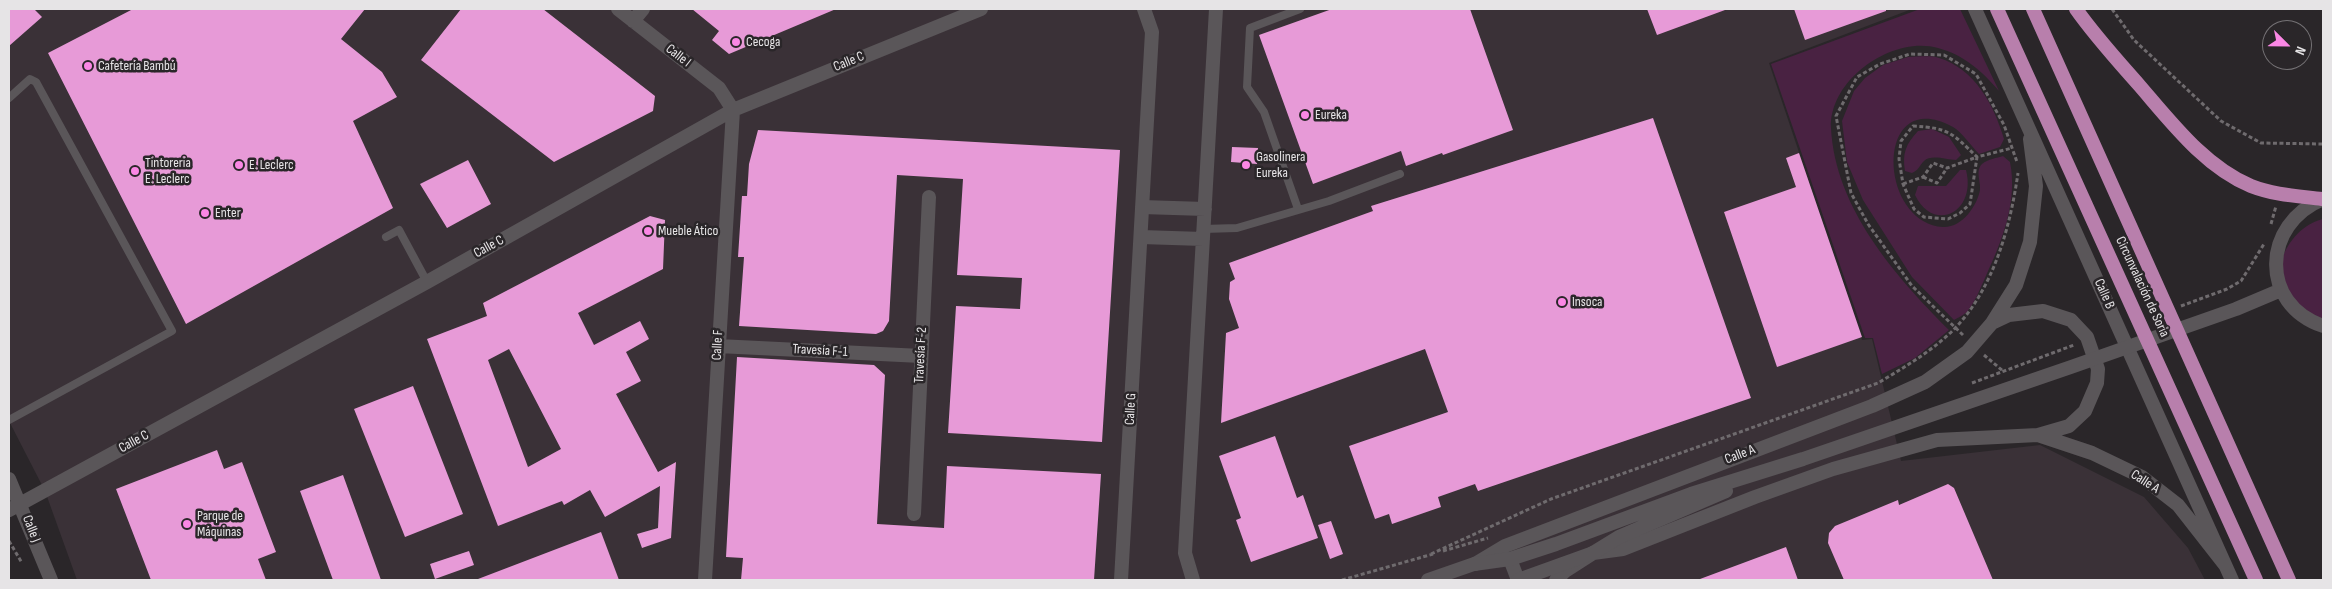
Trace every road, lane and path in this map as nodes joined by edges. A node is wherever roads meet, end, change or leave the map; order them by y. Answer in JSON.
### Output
{"nodes":[{"id":1,"x":618,"y":9,"type":"edge"},
{"id":2,"x":643,"y":9,"type":"edge"},
{"id":3,"x":981,"y":9,"type":"edge"},
{"id":4,"x":1144,"y":9,"type":"edge"},
{"id":5,"x":1216,"y":9,"type":"edge"},
{"id":6,"x":1300,"y":9,"type":"edge"},
{"id":7,"x":1975,"y":9,"type":"edge"},
{"id":8,"x":1996,"y":9,"type":"edge"},
{"id":9,"x":2033,"y":9,"type":"edge"},
{"id":10,"x":2076,"y":9,"type":"edge"},
{"id":11,"x":2112,"y":9,"type":"edge"},
{"id":12,"x":633,"y":21,"type":"junction"},
{"id":13,"x":9,"y":98,"type":"edge"},
{"id":14,"x":733,"y":110,"type":"junction"},
{"id":15,"x":2027,"y":123,"type":"junction"},
{"id":16,"x":2323,"y":144,"type":"edge"},
{"id":17,"x":2012,"y":148,"type":"junction"},
{"id":18,"x":1977,"y":157,"type":"junction"},
{"id":19,"x":1947,"y":168,"type":"junction"},
{"id":20,"x":1400,"y":174,"type":"dead end"},
{"id":21,"x":1923,"y":177,"type":"junction"},
{"id":22,"x":1903,"y":184,"type":"junction"},
{"id":23,"x":929,"y":197,"type":"dead end"},
{"id":24,"x":2323,"y":199,"type":"edge"},
{"id":25,"x":1142,"y":207,"type":"junction"},
{"id":26,"x":1204,"y":209,"type":"junction"},
{"id":27,"x":1298,"y":209,"type":"junction"},
{"id":28,"x":1203,"y":234,"type":"junction"},
{"id":29,"x":386,"y":237,"type":"dead end"},
{"id":30,"x":1141,"y":237,"type":"junction"},
{"id":31,"x":427,"y":282,"type":"junction"},
{"id":32,"x":2281,"y":290,"type":"junction"},
{"id":33,"x":1945,"y":318,"type":"dead end"},
{"id":34,"x":1992,"y":323,"type":"junction"},
{"id":35,"x":2323,"y":326,"type":"edge"},
{"id":36,"x":718,"y":346,"type":"junction"},
{"id":37,"x":2070,"y":346,"type":"dead end"},
{"id":38,"x":921,"y":356,"type":"junction"},
{"id":39,"x":1995,"y":365,"type":"dead end"},
{"id":40,"x":9,"y":420,"type":"edge"},
{"id":41,"x":2038,"y":435,"type":"junction"},
{"id":42,"x":1803,"y":459,"type":"junction"},
{"id":43,"x":9,"y":479,"type":"edge"},
{"id":44,"x":15,"y":507,"type":"edge"},
{"id":45,"x":914,"y":514,"type":"dead end"},
{"id":46,"x":9,"y":541,"type":"edge"},
{"id":47,"x":1185,"y":553,"type":"junction"},
{"id":48,"x":1593,"y":553,"type":"junction"},
{"id":49,"x":1510,"y":558,"type":"junction"},
{"id":50,"x":22,"y":563,"type":"dead end"},
{"id":51,"x":1474,"y":564,"type":"junction"},
{"id":52,"x":2225,"y":565,"type":"junction"},
{"id":53,"x":51,"y":580,"type":"edge"},
{"id":54,"x":705,"y":580,"type":"edge"},
{"id":55,"x":1121,"y":580,"type":"edge"},
{"id":56,"x":1183,"y":580,"type":"edge"},
{"id":57,"x":1193,"y":580,"type":"edge"},
{"id":58,"x":1342,"y":580,"type":"edge"},
{"id":59,"x":1428,"y":580,"type":"edge"},
{"id":60,"x":1518,"y":580,"type":"edge"},
{"id":61,"x":1556,"y":580,"type":"edge"},
{"id":62,"x":2232,"y":580,"type":"edge"},
{"id":63,"x":2256,"y":580,"type":"edge"},
{"id":64,"x":2289,"y":580,"type":"edge"}],
"edges":[{"from":1,"to":12,"type":"street","name":"Calle I"},
{"from":2,"to":12,"type":"street"},
{"from":3,"to":14,"type":"street","name":"Calle C"},
{"from":4,"to":25,"type":"street","name":"Calle G"},
{"from":5,"to":26,"type":"street"},
{"from":6,"to":27,"type":"lane"},
{"from":7,"to":15,"type":"street","name":"Calle B"},
{"from":8,"to":63,"type":"highway","name":"Circunvalación de Soria"},
{"from":9,"to":64,"type":"highway","name":"Circunvalación de Soria"},
{"from":10,"to":24,"type":"highway"},
{"from":11,"to":16,"type":"path"},
{"from":12,"to":14,"type":"street","name":"Calle I"},
{"from":13,"to":40,"type":"lane"},
{"from":14,"to":31,"type":"street","name":"Calle C"},
{"from":14,"to":36,"type":"street","name":"Calle F"},
{"from":15,"to":34,"type":"street","name":"Calle A"},
{"from":15,"to":52,"type":"street","name":"Calle B"},
{"from":17,"to":18,"type":"path"},
{"from":17,"to":33,"type":"path"},
{"from":17,"to":58,"type":"path"},
{"from":18,"to":19,"type":"path"},
{"from":18,"to":22,"type":"path"},
{"from":18,"to":22,"type":"path"},
{"from":19,"to":21,"type":"path"},
{"from":19,"to":21,"type":"path"},
{"from":20,"to":27,"type":"lane"},
{"from":21,"to":22,"type":"path"},
{"from":23,"to":38,"type":"street","name":"Travesía F-2"},
{"from":24,"to":32,"type":"street"},
{"from":25,"to":26,"type":"street"},
{"from":25,"to":30,"type":"street","name":"Calle G"},
{"from":26,"to":28,"type":"street"},
{"from":27,"to":28,"type":"lane"},
{"from":28,"to":30,"type":"street"},
{"from":28,"to":47,"type":"street"},
{"from":29,"to":31,"type":"lane"},
{"from":30,"to":55,"type":"street","name":"Calle G"},
{"from":31,"to":44,"type":"street","name":"Calle C"},
{"from":32,"to":35,"type":"street"},
{"from":32,"to":42,"type":"street","name":"Calle A"},
{"from":34,"to":41,"type":"street","name":"Calle A"},
{"from":34,"to":51,"type":"street","name":"Calle A"},
{"from":36,"to":38,"type":"street","name":"Travesía F-1"},
{"from":36,"to":54,"type":"street","name":"Calle F"},
{"from":37,"to":39,"type":"path"},
{"from":38,"to":45,"type":"street","name":"Travesía F-2"},
{"from":41,"to":48,"type":"street","name":"Calle A"},
{"from":41,"to":52,"type":"street","name":"Calle A"},
{"from":42,"to":48,"type":"street","name":"Calle A"},
{"from":42,"to":49,"type":"street","name":"Calle A"},
{"from":43,"to":44,"type":"street","name":"Calle J"},
{"from":44,"to":53,"type":"street","name":"Calle J"},
{"from":46,"to":50,"type":"path"},
{"from":47,"to":56,"type":"street"},
{"from":47,"to":57,"type":"street"},
{"from":48,"to":60,"type":"street","name":"Calle A"},
{"from":48,"to":61,"type":"street"},
{"from":49,"to":51,"type":"street","name":"Calle A"},
{"from":49,"to":60,"type":"street"},
{"from":51,"to":59,"type":"street","name":"Calle A"},
{"from":52,"to":62,"type":"street","name":"Calle B"}]}
